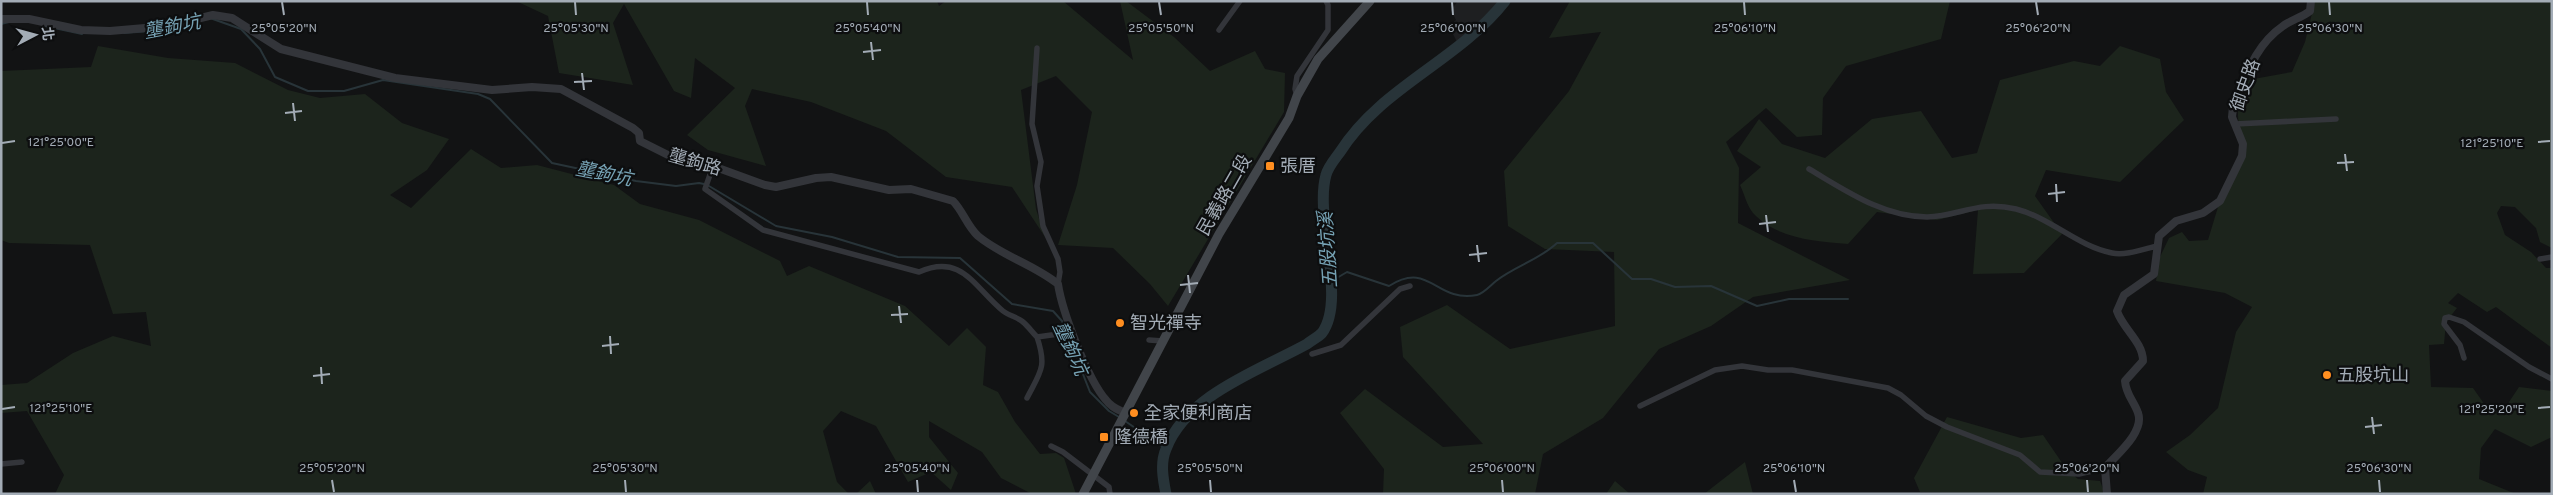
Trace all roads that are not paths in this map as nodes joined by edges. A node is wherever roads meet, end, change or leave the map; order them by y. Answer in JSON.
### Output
{"nodes":[{"id":1,"x":1240,"y":1,"type":"edge"},
{"id":2,"x":1326,"y":1,"type":"edge"},
{"id":3,"x":1370,"y":1,"type":"edge"},
{"id":4,"x":2311,"y":1,"type":"edge"},
{"id":5,"x":1,"y":20,"type":"edge"},
{"id":6,"x":1220,"y":30,"type":"dead end"},
{"id":7,"x":1037,"y":48,"type":"dead end"},
{"id":8,"x":1297,"y":96,"type":"junction"},
{"id":9,"x":2336,"y":119,"type":"dead end"},
{"id":10,"x":2235,"y":124,"type":"junction"},
{"id":11,"x":713,"y":166,"type":"junction"},
{"id":12,"x":1809,"y":168,"type":"dead end"},
{"id":13,"x":2157,"y":246,"type":"junction"},
{"id":14,"x":2552,"y":256,"type":"edge"},
{"id":15,"x":2540,"y":259,"type":"dead end"},
{"id":16,"x":1058,"y":284,"type":"junction"},
{"id":17,"x":1410,"y":286,"type":"dead end"},
{"id":18,"x":1071,"y":332,"type":"junction"},
{"id":19,"x":1037,"y":337,"type":"junction"},
{"id":20,"x":1149,"y":340,"type":"dead end"},
{"id":21,"x":1163,"y":341,"type":"junction"},
{"id":22,"x":1312,"y":354,"type":"dead end"},
{"id":23,"x":2464,"y":358,"type":"dead end"},
{"id":24,"x":2552,"y":379,"type":"edge"},
{"id":25,"x":1027,"y":398,"type":"dead end"},
{"id":26,"x":1640,"y":406,"type":"dead end"},
{"id":27,"x":1122,"y":418,"type":"junction"},
{"id":28,"x":1051,"y":446,"type":"dead end"},
{"id":29,"x":22,"y":462,"type":"dead end"},
{"id":30,"x":1,"y":464,"type":"edge"},
{"id":31,"x":2105,"y":468,"type":"junction"},
{"id":32,"x":1092,"y":476,"type":"junction"},
{"id":33,"x":1083,"y":494,"type":"edge"},
{"id":34,"x":1110,"y":494,"type":"edge"},
{"id":35,"x":2107,"y":494,"type":"edge"}],
"edges":[{"from":1,"to":6,"type":"street"},
{"from":2,"to":8,"type":"street"},
{"from":3,"to":8,"type":"main road","name":"民義路二段"},
{"from":4,"to":10,"type":"street","name":"御史路"},
{"from":5,"to":11,"type":"street","name":"壟鉤路"},
{"from":7,"to":16,"type":"street"},
{"from":8,"to":21,"type":"main road","name":"民義路二段"},
{"from":9,"to":10,"type":"street"},
{"from":10,"to":13,"type":"street","name":"御史路"},
{"from":11,"to":16,"type":"street","name":"壟鉤路"},
{"from":11,"to":19,"type":"street"},
{"from":12,"to":13,"type":"street"},
{"from":13,"to":31,"type":"street","name":"御史路"},
{"from":14,"to":15,"type":"street"},
{"from":16,"to":18,"type":"street"},
{"from":17,"to":22,"type":"street"},
{"from":18,"to":19,"type":"street"},
{"from":18,"to":27,"type":"street"},
{"from":19,"to":25,"type":"street"},
{"from":20,"to":21,"type":"street"},
{"from":21,"to":27,"type":"main road","name":"民義路二段"},
{"from":23,"to":24,"type":"street"},
{"from":26,"to":31,"type":"street"},
{"from":27,"to":32,"type":"main road","name":"民義路二段"},
{"from":28,"to":32,"type":"street"},
{"from":29,"to":30,"type":"street"},
{"from":31,"to":35,"type":"street"},
{"from":32,"to":33,"type":"main road","name":"民義路二段"},
{"from":32,"to":34,"type":"street"}]}
